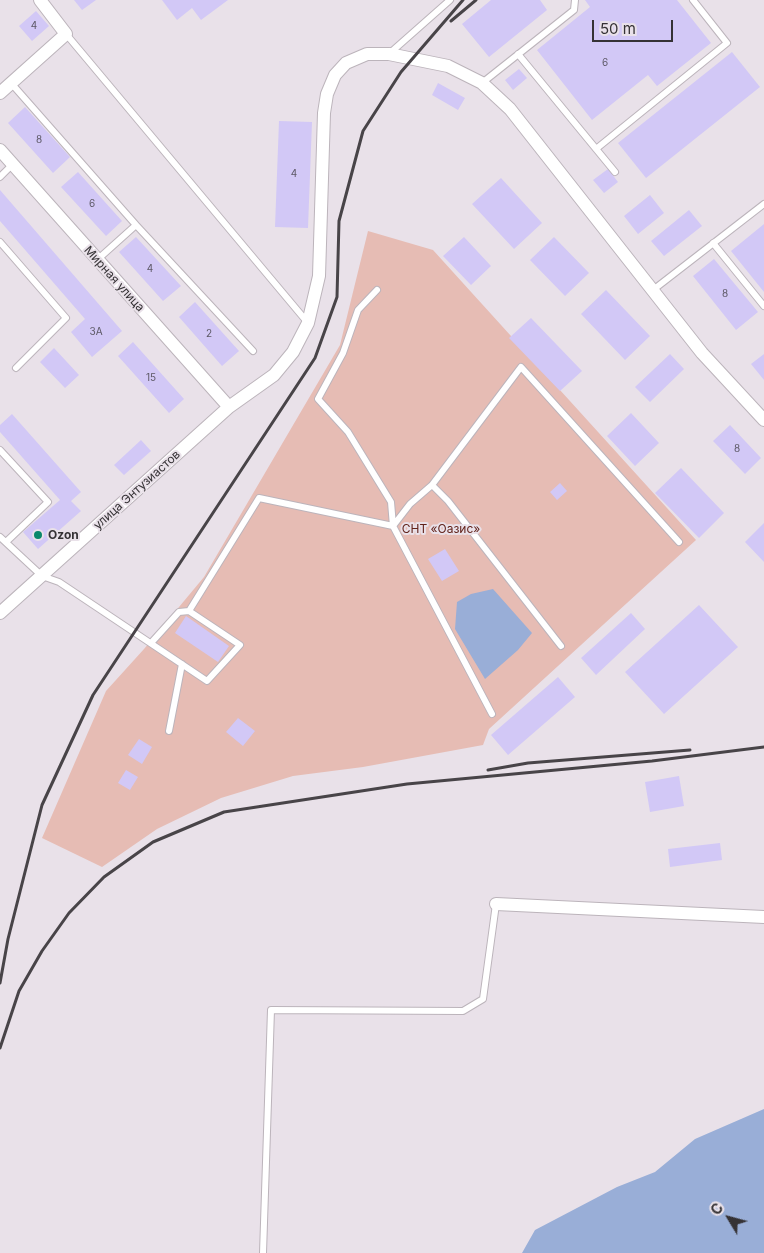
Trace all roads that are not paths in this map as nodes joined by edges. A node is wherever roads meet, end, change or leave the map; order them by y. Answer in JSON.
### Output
{"nodes":[{"id":1,"x":40,"y":0,"type":"edge"},
{"id":2,"x":450,"y":0,"type":"edge"},
{"id":3,"x":575,"y":0,"type":"edge"},
{"id":4,"x":693,"y":0,"type":"edge"},
{"id":5,"x":66,"y":34,"type":"junction"},
{"id":6,"x":389,"y":54,"type":"junction"},
{"id":7,"x":518,"y":54,"type":"junction"},
{"id":8,"x":11,"y":83,"type":"junction"},
{"id":9,"x":482,"y":83,"type":"junction"},
{"id":10,"x":0,"y":93,"type":"edge"},
{"id":11,"x":596,"y":149,"type":"junction"},
{"id":12,"x":0,"y":150,"type":"edge"},
{"id":13,"x":13,"y":164,"type":"junction"},
{"id":14,"x":615,"y":172,"type":"dead end"},
{"id":15,"x":0,"y":177,"type":"edge"},
{"id":16,"x":764,"y":204,"type":"edge"},
{"id":17,"x":136,"y":225,"type":"junction"},
{"id":18,"x":0,"y":242,"type":"edge"},
{"id":19,"x":713,"y":243,"type":"junction"},
{"id":20,"x":98,"y":260,"type":"junction"},
{"id":21,"x":377,"y":290,"type":"dead end"},
{"id":22,"x":653,"y":290,"type":"junction"},
{"id":23,"x":764,"y":306,"type":"edge"},
{"id":24,"x":308,"y":323,"type":"junction"},
{"id":25,"x":253,"y":352,"type":"dead end"},
{"id":26,"x":16,"y":368,"type":"dead end"},
{"id":27,"x":229,"y":407,"type":"junction"},
{"id":28,"x":764,"y":420,"type":"edge"},
{"id":29,"x":0,"y":450,"type":"edge"},
{"id":30,"x":432,"y":485,"type":"junction"},
{"id":31,"x":393,"y":526,"type":"junction"},
{"id":32,"x":0,"y":537,"type":"edge"},
{"id":33,"x":6,"y":542,"type":"junction"},
{"id":34,"x":679,"y":542,"type":"dead end"},
{"id":35,"x":42,"y":576,"type":"junction"},
{"id":36,"x":189,"y":611,"type":"junction"},
{"id":37,"x":0,"y":613,"type":"edge"},
{"id":38,"x":151,"y":643,"type":"junction"},
{"id":39,"x":561,"y":646,"type":"dead end"},
{"id":40,"x":182,"y":664,"type":"junction"},
{"id":41,"x":492,"y":714,"type":"dead end"},
{"id":42,"x":169,"y":731,"type":"dead end"},
{"id":43,"x":496,"y":904,"type":"joint"},
{"id":44,"x":764,"y":917,"type":"edge"},
{"id":45,"x":263,"y":1253,"type":"edge"}],
"edges":[{"from":1,"to":5,"type":"street"},
{"from":2,"to":6,"type":"lane"},
{"from":3,"to":7,"type":"lane"},
{"from":4,"to":11,"type":"lane"},
{"from":5,"to":8,"type":"street"},
{"from":5,"to":24,"type":"lane"},
{"from":6,"to":9,"type":"street","name":"улица Энтузиастов"},
{"from":6,"to":24,"type":"street","name":"улица Энтузиастов"},
{"from":7,"to":9,"type":"lane"},
{"from":7,"to":11,"type":"lane"},
{"from":8,"to":10,"type":"street"},
{"from":8,"to":17,"type":"lane"},
{"from":9,"to":22,"type":"street","name":"улица Энтузиастов"},
{"from":11,"to":14,"type":"lane"},
{"from":12,"to":13,"type":"street","name":"Мирная улица"},
{"from":13,"to":15,"type":"lane"},
{"from":13,"to":20,"type":"street","name":"Мирная улица"},
{"from":16,"to":19,"type":"lane"},
{"from":17,"to":20,"type":"lane"},
{"from":17,"to":25,"type":"lane"},
{"from":18,"to":26,"type":"lane"},
{"from":19,"to":22,"type":"lane"},
{"from":19,"to":23,"type":"lane"},
{"from":20,"to":27,"type":"street","name":"Мирная улица"},
{"from":21,"to":31,"type":"lane"},
{"from":22,"to":28,"type":"street","name":"улица Энтузиастов"},
{"from":24,"to":27,"type":"street","name":"улица Энтузиастов"},
{"from":27,"to":35,"type":"street","name":"улица Энтузиастов"},
{"from":29,"to":33,"type":"lane"},
{"from":30,"to":31,"type":"lane"},
{"from":30,"to":34,"type":"lane"},
{"from":30,"to":39,"type":"lane"},
{"from":31,"to":36,"type":"lane"},
{"from":31,"to":41,"type":"lane"},
{"from":32,"to":33,"type":"lane"},
{"from":33,"to":35,"type":"lane"},
{"from":35,"to":37,"type":"street","name":"улица Энтузиастов"},
{"from":35,"to":38,"type":"lane"},
{"from":36,"to":38,"type":"lane"},
{"from":36,"to":40,"type":"lane"},
{"from":38,"to":40,"type":"lane"},
{"from":40,"to":42,"type":"lane"},
{"from":43,"to":44,"type":"street"},
{"from":43,"to":45,"type":"lane"}]}
